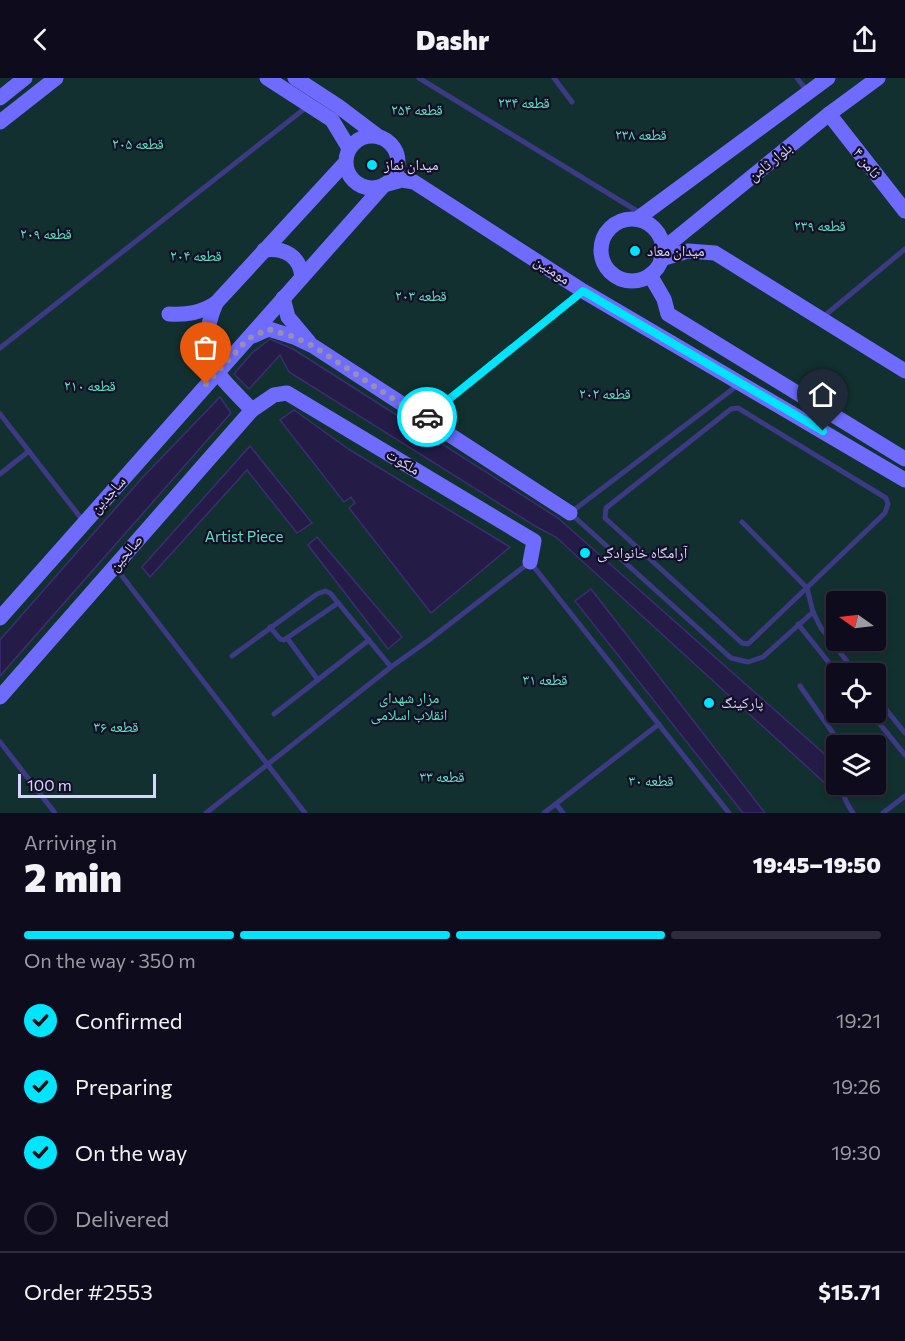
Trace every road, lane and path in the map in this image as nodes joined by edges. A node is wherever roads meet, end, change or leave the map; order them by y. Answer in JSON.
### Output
{"nodes":[{"id":1,"x":25,"y":78,"type":"edge"},
{"id":2,"x":56,"y":78,"type":"edge"},
{"id":3,"x":267,"y":78,"type":"edge"},
{"id":4,"x":296,"y":78,"type":"edge"},
{"id":5,"x":419,"y":78,"type":"edge"},
{"id":6,"x":554,"y":78,"type":"edge"},
{"id":7,"x":797,"y":78,"type":"edge"},
{"id":8,"x":828,"y":78,"type":"edge"},
{"id":9,"x":878,"y":78,"type":"edge"},
{"id":10,"x":808,"y":92,"type":"junction"},
{"id":11,"x":0,"y":98,"type":"edge"},
{"id":12,"x":572,"y":102,"type":"dead end"},
{"id":13,"x":310,"y":105,"type":"junction"},
{"id":14,"x":829,"y":114,"type":"junction"},
{"id":15,"x":0,"y":122,"type":"edge"},
{"id":16,"x":379,"y":137,"type":"junction"},
{"id":17,"x":347,"y":155,"type":"junction"},
{"id":18,"x":384,"y":185,"type":"junction"},
{"id":19,"x":905,"y":211,"type":"edge"},
{"id":20,"x":641,"y":217,"type":"junction"},
{"id":21,"x":905,"y":249,"type":"edge"},
{"id":22,"x":264,"y":250,"type":"junction"},
{"id":23,"x":662,"y":254,"type":"junction"},
{"id":24,"x":650,"y":275,"type":"junction"},
{"id":25,"x":302,"y":277,"type":"junction"},
{"id":26,"x":583,"y":291,"type":"junction"},
{"id":27,"x":283,"y":298,"type":"junction"},
{"id":28,"x":216,"y":303,"type":"junction"},
{"id":29,"x":169,"y":314,"type":"dead end"},
{"id":30,"x":821,"y":318,"type":"junction"},
{"id":31,"x":248,"y":339,"type":"junction"},
{"id":32,"x":313,"y":346,"type":"junction"},
{"id":33,"x":0,"y":348,"type":"edge"},
{"id":34,"x":905,"y":371,"type":"edge"},
{"id":35,"x":216,"y":372,"type":"junction"},
{"id":36,"x":741,"y":382,"type":"junction"},
{"id":37,"x":252,"y":410,"type":"junction"},
{"id":38,"x":0,"y":414,"type":"edge"},
{"id":39,"x":424,"y":419,"type":"junction"},
{"id":40,"x":28,"y":451,"type":"junction"},
{"id":41,"x":905,"y":459,"type":"edge"},
{"id":42,"x":0,"y":474,"type":"edge"},
{"id":43,"x":905,"y":480,"type":"edge"},
{"id":44,"x":570,"y":513,"type":"junction"},
{"id":45,"x":85,"y":522,"type":"junction"},
{"id":46,"x":742,"y":522,"type":"dead end"},
{"id":47,"x":530,"y":562,"type":"junction"},
{"id":48,"x":114,"y":566,"type":"junction"},
{"id":49,"x":807,"y":588,"type":"junction"},
{"id":50,"x":338,"y":603,"type":"junction"},
{"id":51,"x":813,"y":612,"type":"junction"},
{"id":52,"x":0,"y":618,"type":"edge"},
{"id":53,"x":798,"y":624,"type":"junction"},
{"id":54,"x":270,"y":627,"type":"junction"},
{"id":55,"x":287,"y":638,"type":"junction"},
{"id":56,"x":369,"y":640,"type":"junction"},
{"id":57,"x":232,"y":656,"type":"dead end"},
{"id":58,"x":829,"y":663,"type":"edge"},
{"id":59,"x":848,"y":663,"type":"edge"},
{"id":60,"x":391,"y":667,"type":"junction"},
{"id":61,"x":318,"y":680,"type":"junction"},
{"id":62,"x":800,"y":686,"type":"dead end"},
{"id":63,"x":0,"y":697,"type":"edge"},
{"id":64,"x":886,"y":709,"type":"edge"},
{"id":65,"x":274,"y":714,"type":"dead end"},
{"id":66,"x":879,"y":723,"type":"edge"},
{"id":67,"x":658,"y":724,"type":"junction"},
{"id":68,"x":905,"y":733,"type":"edge"},
{"id":69,"x":834,"y":735,"type":"edge"},
{"id":70,"x":0,"y":742,"type":"edge"},
{"id":71,"x":905,"y":755,"type":"edge"},
{"id":72,"x":268,"y":765,"type":"junction"},
{"id":73,"x":843,"y":795,"type":"edge"},
{"id":74,"x":905,"y":796,"type":"edge"},
{"id":75,"x":556,"y":804,"type":"junction"},
{"id":76,"x":55,"y":813,"type":"edge"},
{"id":77,"x":206,"y":813,"type":"edge"},
{"id":78,"x":305,"y":813,"type":"edge"},
{"id":79,"x":544,"y":813,"type":"edge"},
{"id":80,"x":562,"y":813,"type":"edge"},
{"id":81,"x":729,"y":813,"type":"edge"},
{"id":82,"x":853,"y":813,"type":"edge"},
{"id":83,"x":883,"y":813,"type":"edge"}],
"edges":[{"from":1,"to":11,"type":"street"},
{"from":2,"to":15,"type":"street"},
{"from":3,"to":13,"type":"street"},
{"from":4,"to":16,"type":"street"},
{"from":5,"to":20,"type":"lane"},
{"from":6,"to":12,"type":"lane"},
{"from":7,"to":10,"type":"lane"},
{"from":8,"to":10,"type":"street"},
{"from":9,"to":14,"type":"street","name":"بلوار ثامن"},
{"from":10,"to":20,"type":"street"},
{"from":13,"to":17,"type":"street"},
{"from":13,"to":33,"type":"lane"},
{"from":14,"to":19,"type":"street","name":"ثامن ۴"},
{"from":14,"to":23,"type":"street","name":"بلوار ثامن"},
{"from":16,"to":17,"type":"street"},
{"from":16,"to":18,"type":"street"},
{"from":17,"to":18,"type":"street"},
{"from":17,"to":22,"type":"street"},
{"from":18,"to":25,"type":"street","name":"ساجدین"},
{"from":18,"to":26,"type":"street","name":"مومنین"},
{"from":20,"to":23,"type":"street"},
{"from":20,"to":24,"type":"street"},
{"from":21,"to":30,"type":"lane"},
{"from":22,"to":25,"type":"street"},
{"from":22,"to":28,"type":"street"},
{"from":23,"to":24,"type":"street"},
{"from":23,"to":30,"type":"street"},
{"from":24,"to":41,"type":"street"},
{"from":25,"to":27,"type":"street","name":"ساجدین"},
{"from":26,"to":36,"type":"street","name":"مومنین"},
{"from":26,"to":39,"type":"lane"},
{"from":27,"to":31,"type":"street","name":"ساجدین"},
{"from":27,"to":32,"type":"street"},
{"from":28,"to":29,"type":"street"},
{"from":28,"to":35,"type":"street"},
{"from":30,"to":34,"type":"street"},
{"from":31,"to":32,"type":"street"},
{"from":31,"to":35,"type":"street","name":"ساجدین"},
{"from":32,"to":39,"type":"street"},
{"from":35,"to":37,"type":"street"},
{"from":35,"to":45,"type":"street","name":"ساجدین"},
{"from":36,"to":43,"type":"street","name":"مومنین"},
{"from":36,"to":44,"type":"lane"},
{"from":37,"to":47,"type":"street","name":"ملکوت"},
{"from":37,"to":48,"type":"street","name":"صالحین"},
{"from":38,"to":40,"type":"lane"},
{"from":39,"to":44,"type":"street"},
{"from":40,"to":42,"type":"lane"},
{"from":40,"to":45,"type":"lane"},
{"from":44,"to":53,"type":"lane"},
{"from":45,"to":52,"type":"street","name":"ساجدین"},
{"from":46,"to":49,"type":"lane"},
{"from":47,"to":60,"type":"lane"},
{"from":47,"to":67,"type":"lane"},
{"from":48,"to":63,"type":"street","name":"صالحین"},
{"from":48,"to":72,"type":"lane"},
{"from":49,"to":49,"type":"lane"},
{"from":49,"to":51,"type":"lane"},
{"from":50,"to":54,"type":"lane"},
{"from":50,"to":55,"type":"lane"},
{"from":50,"to":56,"type":"lane"},
{"from":51,"to":53,"type":"lane"},
{"from":51,"to":59,"type":"lane"},
{"from":53,"to":58,"type":"lane"},
{"from":54,"to":55,"type":"lane"},
{"from":54,"to":57,"type":"lane"},
{"from":55,"to":61,"type":"lane"},
{"from":56,"to":60,"type":"lane"},
{"from":56,"to":61,"type":"lane"},
{"from":60,"to":72,"type":"lane"},
{"from":61,"to":65,"type":"lane"},
{"from":62,"to":69,"type":"lane"},
{"from":64,"to":68,"type":"lane"},
{"from":66,"to":71,"type":"lane"},
{"from":67,"to":75,"type":"lane"},
{"from":67,"to":81,"type":"lane"},
{"from":70,"to":76,"type":"lane"},
{"from":72,"to":77,"type":"lane"},
{"from":72,"to":78,"type":"lane"},
{"from":73,"to":82,"type":"lane"},
{"from":74,"to":83,"type":"lane"},
{"from":75,"to":79,"type":"lane"},
{"from":75,"to":80,"type":"lane"}]}
